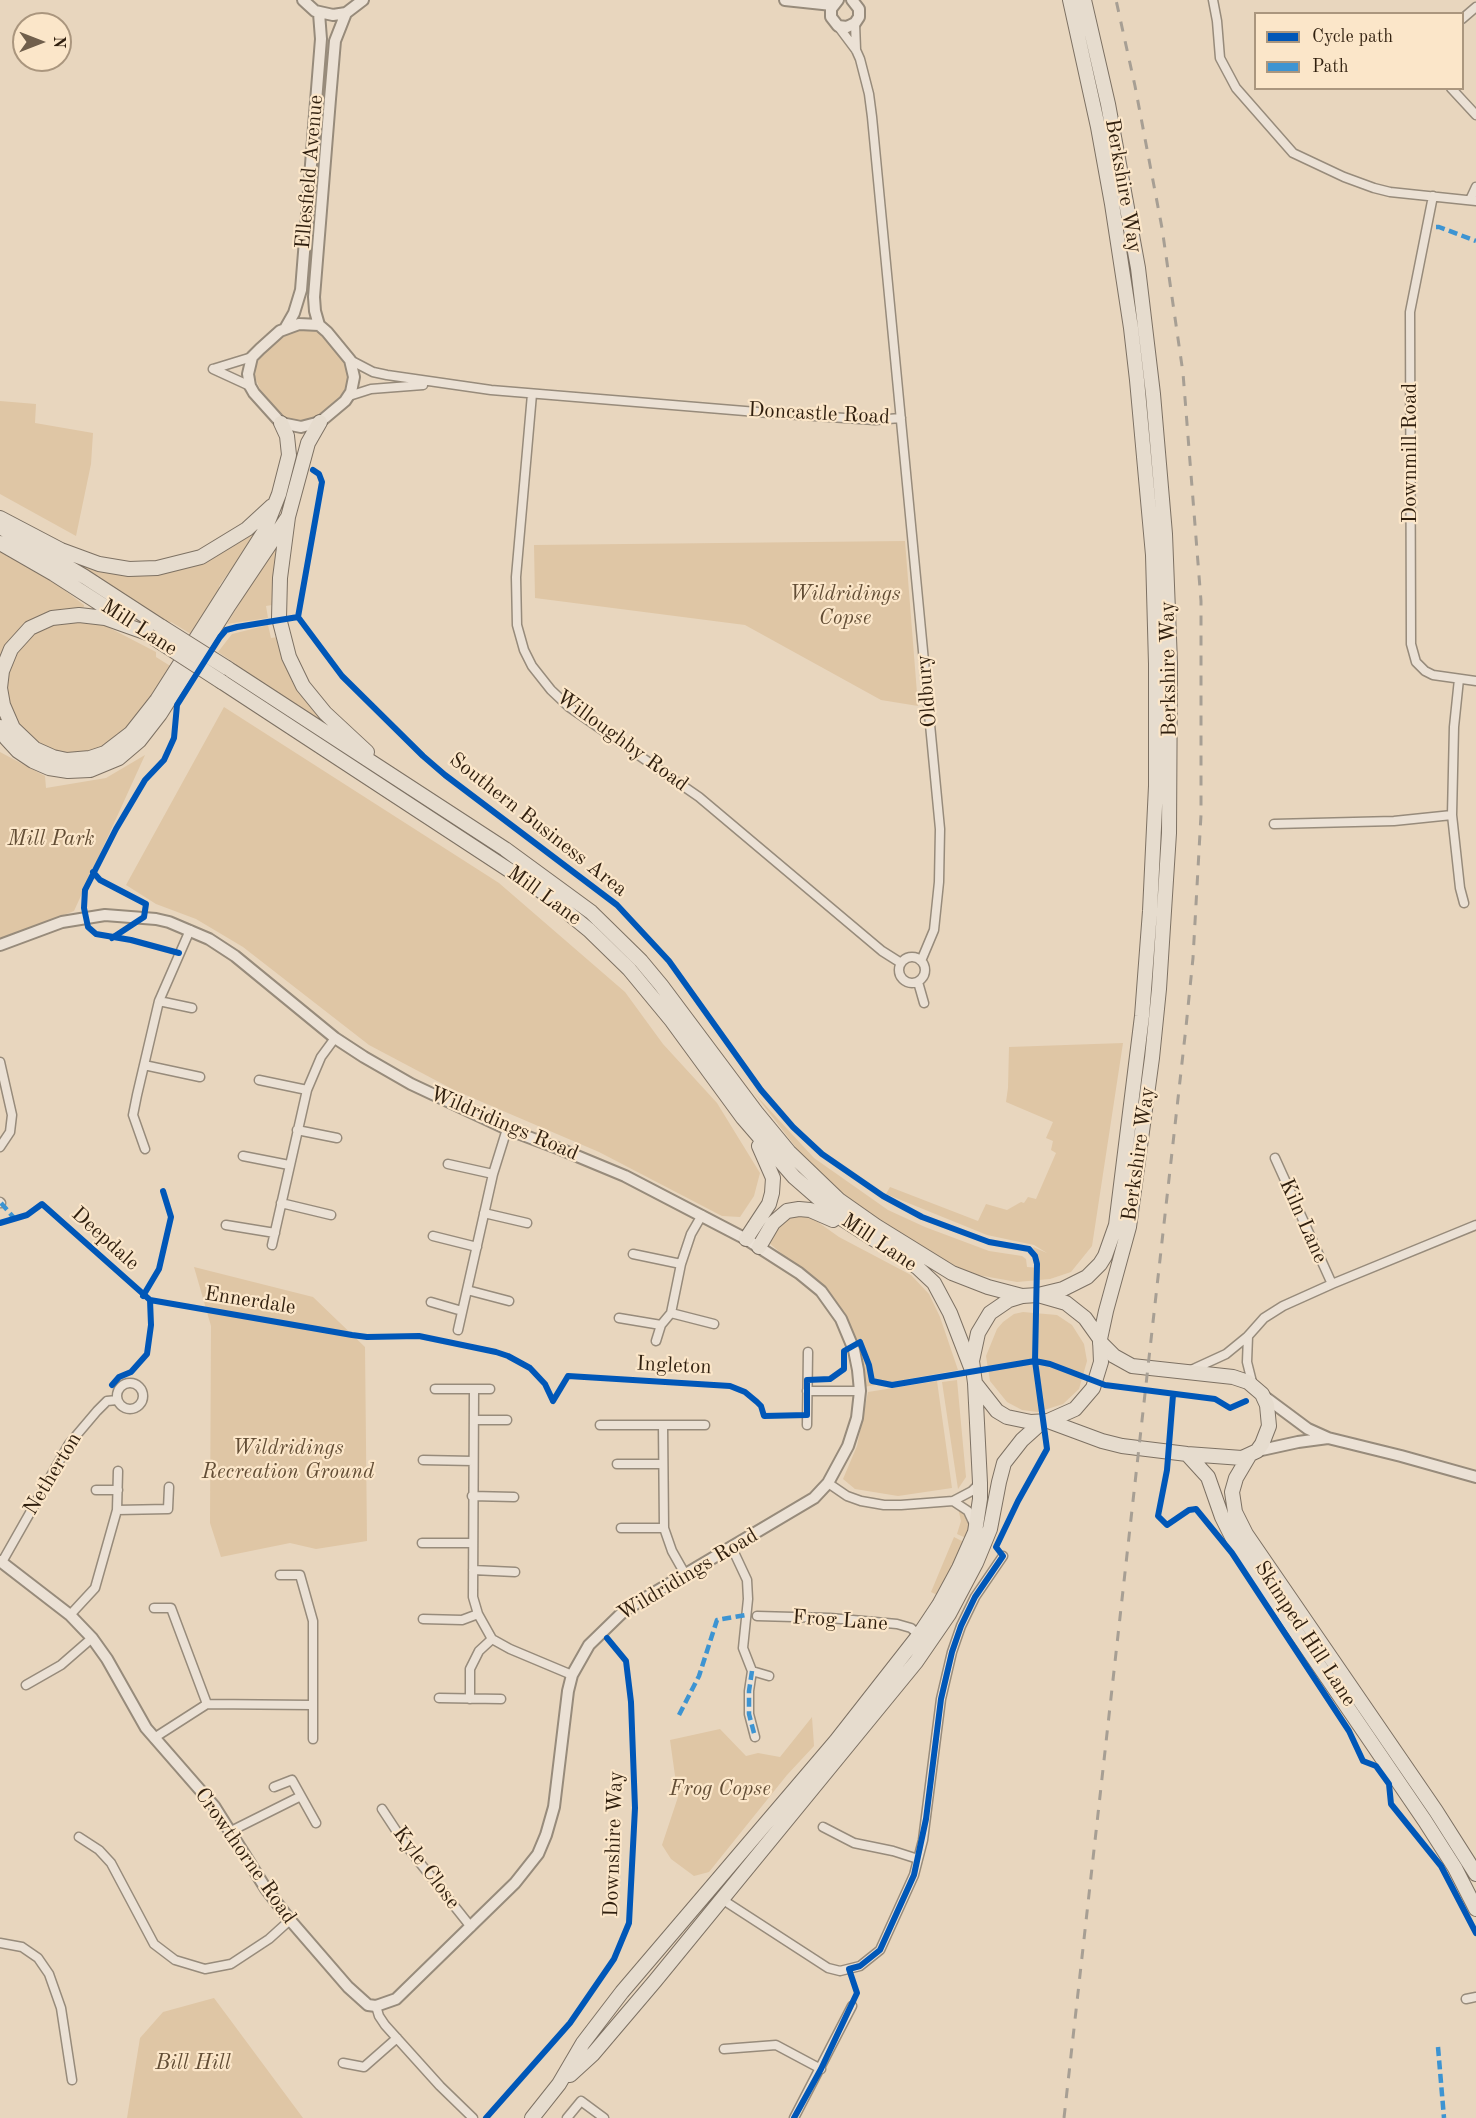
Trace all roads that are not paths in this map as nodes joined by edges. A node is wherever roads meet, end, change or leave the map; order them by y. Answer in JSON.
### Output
{"nodes":[{"id":1,"x":303,"y":0,"type":"edge"},
{"id":2,"x":363,"y":0,"type":"edge"},
{"id":3,"x":784,"y":0,"type":"edge"},
{"id":4,"x":852,"y":0,"type":"edge"},
{"id":5,"x":868,"y":0,"type":"edge"},
{"id":6,"x":1070,"y":0,"type":"edge"},
{"id":7,"x":1084,"y":0,"type":"edge"},
{"id":8,"x":1213,"y":0,"type":"edge"},
{"id":9,"x":797,"y":3,"type":"junction"},
{"id":10,"x":835,"y":3,"type":"edge"},
{"id":11,"x":1476,"y":8,"type":"edge"},
{"id":12,"x":319,"y":13,"type":"junction"},
{"id":13,"x":346,"y":14,"type":"junction"},
{"id":14,"x":1464,"y":17,"type":"edge"},
{"id":15,"x":857,"y":18,"type":"junction"},
{"id":16,"x":835,"y":21,"type":"junction"},
{"id":17,"x":856,"y":50,"type":"junction"},
{"id":18,"x":1453,"y":90,"type":"edge"},
{"id":19,"x":1476,"y":115,"type":"edge"},
{"id":20,"x":1476,"y":187,"type":"edge"},
{"id":21,"x":1433,"y":196,"type":"junction"},
{"id":22,"x":1473,"y":200,"type":"edge"},
{"id":23,"x":319,"y":326,"type":"junction"},
{"id":24,"x":286,"y":327,"type":"junction"},
{"id":25,"x":252,"y":357,"type":"junction"},
{"id":26,"x":350,"y":360,"type":"junction"},
{"id":27,"x":438,"y":383,"type":"junction"},
{"id":28,"x":250,"y":386,"type":"junction"},
{"id":29,"x":532,"y":394,"type":"junction"},
{"id":30,"x":349,"y":396,"type":"junction"},
{"id":31,"x":901,"y":418,"type":"junction"},
{"id":32,"x":320,"y":422,"type":"junction"},
{"id":33,"x":280,"y":423,"type":"junction"},
{"id":34,"x":1150,"y":433,"type":"junction"},
{"id":35,"x":1154,"y":477,"type":"junction"},
{"id":36,"x":276,"y":503,"type":"junction"},
{"id":37,"x":288,"y":517,"type":"junction"},
{"id":38,"x":0,"y":518,"type":"edge"},
{"id":39,"x":0,"y":527,"type":"edge"},
{"id":40,"x":0,"y":543,"type":"edge"},
{"id":41,"x":154,"y":633,"type":"junction"},
{"id":42,"x":1459,"y":679,"type":"junction"},
{"id":43,"x":1476,"y":681,"type":"edge"},
{"id":44,"x":0,"y":727,"type":"edge"},
{"id":45,"x":393,"y":776,"type":"junction"},
{"id":46,"x":1452,"y":815,"type":"junction"},
{"id":47,"x":1274,"y":824,"type":"dead end"},
{"id":48,"x":1464,"y":903,"type":"dead end"},
{"id":49,"x":190,"y":930,"type":"junction"},
{"id":50,"x":0,"y":945,"type":"edge"},
{"id":51,"x":921,"y":961,"type":"junction"},
{"id":52,"x":901,"y":963,"type":"junction"},
{"id":53,"x":918,"y":982,"type":"junction"},
{"id":54,"x":159,"y":1001,"type":"junction"},
{"id":55,"x":924,"y":1003,"type":"dead end"},
{"id":56,"x":192,"y":1008,"type":"dead end"},
{"id":57,"x":335,"y":1038,"type":"junction"},
{"id":58,"x":0,"y":1065,"type":"edge"},
{"id":59,"x":144,"y":1065,"type":"junction"},
{"id":60,"x":200,"y":1077,"type":"dead end"},
{"id":61,"x":259,"y":1080,"type":"dead end"},
{"id":62,"x":307,"y":1090,"type":"junction"},
{"id":63,"x":743,"y":1118,"type":"junction"},
{"id":64,"x":507,"y":1129,"type":"junction"},
{"id":65,"x":297,"y":1130,"type":"junction"},
{"id":66,"x":337,"y":1138,"type":"dead end"},
{"id":67,"x":0,"y":1147,"type":"edge"},
{"id":68,"x":145,"y":1149,"type":"dead end"},
{"id":69,"x":243,"y":1156,"type":"dead end"},
{"id":70,"x":1275,"y":1158,"type":"dead end"},
{"id":71,"x":448,"y":1164,"type":"dead end"},
{"id":72,"x":289,"y":1166,"type":"junction"},
{"id":73,"x":493,"y":1174,"type":"junction"},
{"id":74,"x":281,"y":1203,"type":"junction"},
{"id":75,"x":484,"y":1213,"type":"junction"},
{"id":76,"x":330,"y":1215,"type":"dead end"},
{"id":77,"x":702,"y":1215,"type":"junction"},
{"id":78,"x":527,"y":1223,"type":"dead end"},
{"id":79,"x":226,"y":1225,"type":"dead end"},
{"id":80,"x":1476,"y":1226,"type":"edge"},
{"id":81,"x":857,"y":1230,"type":"junction"},
{"id":82,"x":275,"y":1233,"type":"junction"},
{"id":83,"x":433,"y":1236,"type":"dead end"},
{"id":84,"x":746,"y":1239,"type":"junction"},
{"id":85,"x":272,"y":1245,"type":"dead end"},
{"id":86,"x":477,"y":1246,"type":"junction"},
{"id":87,"x":759,"y":1247,"type":"junction"},
{"id":88,"x":633,"y":1254,"type":"dead end"},
{"id":89,"x":681,"y":1264,"type":"junction"},
{"id":90,"x":1332,"y":1284,"type":"junction"},
{"id":91,"x":467,"y":1290,"type":"junction"},
{"id":92,"x":1038,"y":1295,"type":"junction"},
{"id":93,"x":1022,"y":1296,"type":"junction"},
{"id":94,"x":509,"y":1301,"type":"dead end"},
{"id":95,"x":431,"y":1302,"type":"dead end"},
{"id":96,"x":462,"y":1311,"type":"junction"},
{"id":97,"x":671,"y":1313,"type":"junction"},
{"id":98,"x":619,"y":1318,"type":"dead end"},
{"id":99,"x":714,"y":1324,"type":"dead end"},
{"id":100,"x":661,"y":1325,"type":"junction"},
{"id":101,"x":458,"y":1330,"type":"dead end"},
{"id":102,"x":1248,"y":1336,"type":"junction"},
{"id":103,"x":656,"y":1341,"type":"dead end"},
{"id":104,"x":1100,"y":1341,"type":"junction"},
{"id":105,"x":808,"y":1352,"type":"dead end"},
{"id":106,"x":1186,"y":1373,"type":"junction"},
{"id":107,"x":974,"y":1377,"type":"junction"},
{"id":108,"x":1253,"y":1386,"type":"junction"},
{"id":109,"x":435,"y":1389,"type":"dead end"},
{"id":110,"x":474,"y":1389,"type":"junction"},
{"id":111,"x":490,"y":1389,"type":"dead end"},
{"id":112,"x":807,"y":1391,"type":"junction"},
{"id":113,"x":860,"y":1392,"type":"junction"},
{"id":114,"x":1265,"y":1397,"type":"junction"},
{"id":115,"x":117,"y":1400,"type":"dead end"},
{"id":116,"x":474,"y":1420,"type":"junction"},
{"id":117,"x":507,"y":1420,"type":"dead end"},
{"id":118,"x":1045,"y":1421,"type":"junction"},
{"id":119,"x":600,"y":1425,"type":"dead end"},
{"id":120,"x":663,"y":1425,"type":"junction"},
{"id":121,"x":705,"y":1425,"type":"dead end"},
{"id":122,"x":807,"y":1425,"type":"dead end"},
{"id":123,"x":1328,"y":1438,"type":"junction"},
{"id":124,"x":1253,"y":1453,"type":"junction"},
{"id":125,"x":1187,"y":1454,"type":"junction"},
{"id":126,"x":423,"y":1460,"type":"dead end"},
{"id":127,"x":473,"y":1461,"type":"junction"},
{"id":128,"x":617,"y":1464,"type":"dead end"},
{"id":129,"x":662,"y":1464,"type":"junction"},
{"id":130,"x":118,"y":1471,"type":"dead end"},
{"id":131,"x":1474,"y":1478,"type":"edge"},
{"id":132,"x":828,"y":1483,"type":"junction"},
{"id":133,"x":980,"y":1483,"type":"junction"},
{"id":134,"x":169,"y":1487,"type":"dead end"},
{"id":135,"x":96,"y":1490,"type":"dead end"},
{"id":136,"x":118,"y":1490,"type":"junction"},
{"id":137,"x":472,"y":1496,"type":"junction"},
{"id":138,"x":514,"y":1497,"type":"dead end"},
{"id":139,"x":952,"y":1501,"type":"junction"},
{"id":140,"x":117,"y":1510,"type":"junction"},
{"id":141,"x":621,"y":1528,"type":"dead end"},
{"id":142,"x":664,"y":1528,"type":"junction"},
{"id":143,"x":975,"y":1532,"type":"junction"},
{"id":144,"x":422,"y":1543,"type":"dead end"},
{"id":145,"x":472,"y":1544,"type":"junction"},
{"id":146,"x":732,"y":1548,"type":"junction"},
{"id":147,"x":1003,"y":1556,"type":"dead end"},
{"id":148,"x":1,"y":1562,"type":"edge"},
{"id":149,"x":472,"y":1570,"type":"junction"},
{"id":150,"x":515,"y":1572,"type":"dead end"},
{"id":151,"x":686,"y":1574,"type":"junction"},
{"id":152,"x":280,"y":1575,"type":"dead end"},
{"id":153,"x":154,"y":1608,"type":"dead end"},
{"id":154,"x":478,"y":1614,"type":"junction"},
{"id":155,"x":70,"y":1615,"type":"junction"},
{"id":156,"x":757,"y":1616,"type":"dead end"},
{"id":157,"x":423,"y":1620,"type":"dead end"},
{"id":158,"x":919,"y":1635,"type":"junction"},
{"id":159,"x":92,"y":1638,"type":"junction"},
{"id":160,"x":492,"y":1639,"type":"junction"},
{"id":161,"x":753,"y":1671,"type":"junction"},
{"id":162,"x":572,"y":1675,"type":"junction"},
{"id":163,"x":769,"y":1676,"type":"dead end"},
{"id":164,"x":26,"y":1685,"type":"dead end"},
{"id":165,"x":439,"y":1698,"type":"dead end"},
{"id":166,"x":470,"y":1699,"type":"junction"},
{"id":167,"x":501,"y":1699,"type":"dead end"},
{"id":168,"x":207,"y":1704,"type":"junction"},
{"id":169,"x":312,"y":1705,"type":"junction"},
{"id":170,"x":755,"y":1737,"type":"dead end"},
{"id":171,"x":154,"y":1738,"type":"junction"},
{"id":172,"x":313,"y":1739,"type":"dead end"},
{"id":173,"x":274,"y":1787,"type":"dead end"},
{"id":174,"x":301,"y":1796,"type":"junction"},
{"id":175,"x":382,"y":1809,"type":"dead end"},
{"id":176,"x":316,"y":1823,"type":"dead end"},
{"id":177,"x":823,"y":1827,"type":"dead end"},
{"id":178,"x":231,"y":1831,"type":"junction"},
{"id":179,"x":79,"y":1837,"type":"dead end"},
{"id":180,"x":918,"y":1859,"type":"junction"},
{"id":181,"x":1476,"y":1874,"type":"edge"},
{"id":182,"x":709,"y":1890,"type":"junction"},
{"id":183,"x":723,"y":1900,"type":"junction"},
{"id":184,"x":1476,"y":1910,"type":"edge"},
{"id":185,"x":290,"y":1920,"type":"junction"},
{"id":186,"x":471,"y":1927,"type":"junction"},
{"id":187,"x":0,"y":1943,"type":"edge"},
{"id":188,"x":1476,"y":1997,"type":"edge"},
{"id":189,"x":1466,"y":1999,"type":"dead end"},
{"id":190,"x":376,"y":2006,"type":"junction"},
{"id":191,"x":852,"y":2006,"type":"dead end"},
{"id":192,"x":397,"y":2038,"type":"junction"},
{"id":193,"x":724,"y":2049,"type":"dead end"},
{"id":194,"x":343,"y":2063,"type":"dead end"},
{"id":195,"x":821,"y":2069,"type":"junction"},
{"id":196,"x":72,"y":2080,"type":"dead end"},
{"id":197,"x":560,"y":2084,"type":"junction"},
{"id":198,"x":797,"y":2117,"type":"edge"},
{"id":199,"x":473,"y":2118,"type":"edge"},
{"id":200,"x":532,"y":2118,"type":"edge"},
{"id":201,"x":567,"y":2118,"type":"edge"},
{"id":202,"x":604,"y":2118,"type":"edge"}],
"edges":[{"from":1,"to":12,"type":"street"},
{"from":2,"to":13,"type":"street"},
{"from":3,"to":9,"type":"street"},
{"from":4,"to":15,"type":"street"},
{"from":5,"to":15,"type":"street"},
{"from":6,"to":34,"type":"main road","name":"Berkshire Way"},
{"from":7,"to":34,"type":"main road","name":"Berkshire Way"},
{"from":8,"to":21,"type":"street"},
{"from":9,"to":10,"type":"street"},
{"from":9,"to":16,"type":"street"},
{"from":10,"to":16,"type":"street"},
{"from":11,"to":14,"type":"street"},
{"from":12,"to":13,"type":"street"},
{"from":12,"to":24,"type":"street","name":"Ellesfield Avenue"},
{"from":13,"to":23,"type":"street","name":"Ellesfield Avenue"},
{"from":15,"to":16,"type":"street"},
{"from":15,"to":17,"type":"street","name":"Doncastle Road"},
{"from":16,"to":17,"type":"street","name":"Doncastle Road"},
{"from":17,"to":31,"type":"street","name":"Doncastle Road"},
{"from":18,"to":19,"type":"street"},
{"from":20,"to":22,"type":"street"},
{"from":21,"to":22,"type":"street"},
{"from":21,"to":42,"type":"street","name":"Downmill Road"},
{"from":23,"to":24,"type":"street"},
{"from":23,"to":26,"type":"street"},
{"from":24,"to":25,"type":"street"},
{"from":25,"to":28,"type":"street"},
{"from":25,"to":28,"type":"street"},
{"from":26,"to":27,"type":"street","name":"Doncastle Road"},
{"from":26,"to":30,"type":"street"},
{"from":27,"to":29,"type":"street","name":"Doncastle Road"},
{"from":27,"to":30,"type":"street","name":"Doncastle Road"},
{"from":28,"to":33,"type":"street"},
{"from":29,"to":31,"type":"street","name":"Doncastle Road"},
{"from":29,"to":52,"type":"street","name":"Willoughby Road"},
{"from":30,"to":32,"type":"street"},
{"from":31,"to":51,"type":"street","name":"Oldbury"},
{"from":32,"to":33,"type":"street"},
{"from":32,"to":37,"type":"main road"},
{"from":33,"to":36,"type":"main road"},
{"from":34,"to":35,"type":"main road","name":"Berkshire Way"},
{"from":35,"to":92,"type":"main road","name":"Berkshire Way"},
{"from":35,"to":104,"type":"main road","name":"Berkshire Way"},
{"from":36,"to":38,"type":"main road"},
{"from":36,"to":41,"type":"main road"},
{"from":37,"to":44,"type":"main road"},
{"from":37,"to":45,"type":"main road"},
{"from":39,"to":41,"type":"main road","name":"Mill Lane"},
{"from":40,"to":41,"type":"main road","name":"Mill Lane"},
{"from":41,"to":45,"type":"main road","name":"Mill Lane","bridge":true},
{"from":41,"to":63,"type":"main road","name":"Mill Lane","bridge":true},
{"from":42,"to":43,"type":"street","name":"Downmill Road"},
{"from":42,"to":46,"type":"street"},
{"from":45,"to":93,"type":"main road","name":"Mill Lane"},
{"from":46,"to":47,"type":"street"},
{"from":46,"to":48,"type":"street"},
{"from":49,"to":50,"type":"street","name":"Wildridings Road"},
{"from":49,"to":54,"type":"street"},
{"from":49,"to":57,"type":"street","name":"Wildridings Road"},
{"from":51,"to":52,"type":"street"},
{"from":51,"to":53,"type":"street"},
{"from":52,"to":53,"type":"street"},
{"from":53,"to":55,"type":"street"},
{"from":54,"to":56,"type":"street"},
{"from":54,"to":59,"type":"street"},
{"from":57,"to":62,"type":"street"},
{"from":57,"to":64,"type":"street","name":"Wildridings Road"},
{"from":58,"to":67,"type":"street"},
{"from":59,"to":60,"type":"street"},
{"from":59,"to":68,"type":"street"},
{"from":61,"to":62,"type":"street"},
{"from":62,"to":65,"type":"street"},
{"from":63,"to":81,"type":"main road","name":"Mill Lane"},
{"from":63,"to":84,"type":"main road"},
{"from":64,"to":73,"type":"street"},
{"from":64,"to":77,"type":"street","name":"Wildridings Road"},
{"from":65,"to":66,"type":"street"},
{"from":65,"to":72,"type":"street"},
{"from":69,"to":72,"type":"street"},
{"from":70,"to":90,"type":"street","name":"Kiln Lane"},
{"from":71,"to":73,"type":"street"},
{"from":72,"to":74,"type":"street"},
{"from":73,"to":75,"type":"street"},
{"from":74,"to":76,"type":"street"},
{"from":74,"to":82,"type":"street"},
{"from":75,"to":78,"type":"street"},
{"from":75,"to":86,"type":"street"},
{"from":77,"to":84,"type":"street","name":"Wildridings Road"},
{"from":77,"to":89,"type":"street"},
{"from":79,"to":82,"type":"street"},
{"from":80,"to":90,"type":"street"},
{"from":81,"to":87,"type":"main road"},
{"from":81,"to":107,"type":"main road","name":"Mill Lane"},
{"from":82,"to":85,"type":"street"},
{"from":83,"to":86,"type":"street"},
{"from":84,"to":87,"type":"street","name":"Wildridings Road"},
{"from":86,"to":91,"type":"street"},
{"from":87,"to":113,"type":"street","name":"Wildridings Road"},
{"from":88,"to":89,"type":"street"},
{"from":89,"to":97,"type":"street"},
{"from":90,"to":102,"type":"street"},
{"from":91,"to":94,"type":"street"},
{"from":91,"to":96,"type":"street"},
{"from":92,"to":93,"type":"main road"},
{"from":92,"to":104,"type":"main road"},
{"from":93,"to":107,"type":"main road"},
{"from":95,"to":96,"type":"street"},
{"from":96,"to":101,"type":"street"},
{"from":97,"to":99,"type":"street"},
{"from":97,"to":100,"type":"street"},
{"from":98,"to":100,"type":"street"},
{"from":100,"to":103,"type":"street"},
{"from":102,"to":106,"type":"street"},
{"from":102,"to":108,"type":"street"},
{"from":104,"to":106,"type":"main road"},
{"from":104,"to":118,"type":"main road"},
{"from":105,"to":112,"type":"street"},
{"from":106,"to":108,"type":"main road"},
{"from":107,"to":118,"type":"main road"},
{"from":107,"to":133,"type":"main road"},
{"from":108,"to":114,"type":"main road"},
{"from":109,"to":110,"type":"street"},
{"from":110,"to":111,"type":"street"},
{"from":110,"to":116,"type":"street"},
{"from":112,"to":113,"type":"street"},
{"from":112,"to":122,"type":"street"},
{"from":113,"to":132,"type":"street","name":"Wildridings Road"},
{"from":114,"to":123,"type":"street"},
{"from":114,"to":124,"type":"main road","name":"Skimped Hill Lane"},
{"from":115,"to":148,"type":"street","name":"Netherton"},
{"from":116,"to":117,"type":"street"},
{"from":116,"to":127,"type":"street"},
{"from":118,"to":125,"type":"main road"},
{"from":118,"to":183,"type":"main road"},
{"from":119,"to":120,"type":"street"},
{"from":120,"to":121,"type":"street"},
{"from":120,"to":129,"type":"street"},
{"from":123,"to":124,"type":"street"},
{"from":123,"to":131,"type":"street"},
{"from":124,"to":125,"type":"main road"},
{"from":124,"to":181,"type":"main road","name":"Skimped Hill Lane"},
{"from":125,"to":184,"type":"main road","name":"Skimped Hill Lane"},
{"from":126,"to":127,"type":"street"},
{"from":127,"to":137,"type":"street"},
{"from":128,"to":129,"type":"street"},
{"from":129,"to":142,"type":"street"},
{"from":130,"to":136,"type":"street"},
{"from":132,"to":139,"type":"street"},
{"from":132,"to":146,"type":"street","name":"Wildridings Road"},
{"from":133,"to":139,"type":"street"},
{"from":133,"to":143,"type":"main road"},
{"from":134,"to":140,"type":"street"},
{"from":135,"to":136,"type":"street"},
{"from":136,"to":140,"type":"street"},
{"from":137,"to":138,"type":"street"},
{"from":137,"to":145,"type":"street"},
{"from":139,"to":143,"type":"street"},
{"from":140,"to":155,"type":"street"},
{"from":141,"to":142,"type":"street"},
{"from":142,"to":151,"type":"street"},
{"from":143,"to":158,"type":"main road"},
{"from":144,"to":145,"type":"street"},
{"from":145,"to":149,"type":"street"},
{"from":146,"to":151,"type":"street","name":"Wildridings Road"},
{"from":146,"to":161,"type":"street"},
{"from":147,"to":180,"type":"street"},
{"from":148,"to":155,"type":"street","name":"Crowthorne Road"},
{"from":149,"to":150,"type":"street"},
{"from":149,"to":154,"type":"street"},
{"from":151,"to":162,"type":"street","name":"Wildridings Road"},
{"from":152,"to":169,"type":"street"},
{"from":153,"to":168,"type":"street"},
{"from":154,"to":157,"type":"street"},
{"from":154,"to":160,"type":"street"},
{"from":155,"to":159,"type":"street","name":"Crowthorne Road"},
{"from":156,"to":158,"type":"street","name":"Frog Lane"},
{"from":158,"to":182,"type":"main road"},
{"from":159,"to":164,"type":"street"},
{"from":159,"to":171,"type":"street","name":"Crowthorne Road"},
{"from":160,"to":162,"type":"street"},
{"from":160,"to":166,"type":"street"},
{"from":161,"to":163,"type":"street"},
{"from":161,"to":170,"type":"street"},
{"from":162,"to":186,"type":"street","name":"Wildridings Road"},
{"from":165,"to":166,"type":"street"},
{"from":166,"to":167,"type":"street"},
{"from":168,"to":169,"type":"street"},
{"from":168,"to":171,"type":"street"},
{"from":169,"to":172,"type":"street"},
{"from":171,"to":178,"type":"street","name":"Crowthorne Road"},
{"from":173,"to":174,"type":"street"},
{"from":174,"to":176,"type":"street"},
{"from":174,"to":178,"type":"street"},
{"from":175,"to":186,"type":"street","name":"Kyle Close"},
{"from":177,"to":180,"type":"street"},
{"from":178,"to":185,"type":"street","name":"Crowthorne Road"},
{"from":179,"to":185,"type":"street"},
{"from":180,"to":183,"type":"street"},
{"from":182,"to":183,"type":"street"},
{"from":182,"to":197,"type":"main road"},
{"from":183,"to":197,"type":"main road"},
{"from":185,"to":190,"type":"street","name":"Crowthorne Road"},
{"from":186,"to":190,"type":"street","name":"Wildridings Road"},
{"from":187,"to":196,"type":"street"},
{"from":188,"to":189,"type":"street"},
{"from":190,"to":192,"type":"street","name":"Crowthorne Road"},
{"from":191,"to":195,"type":"street"},
{"from":192,"to":194,"type":"street"},
{"from":192,"to":199,"type":"street","name":"Crowthorne Road"},
{"from":193,"to":195,"type":"street"},
{"from":195,"to":198,"type":"street"},
{"from":197,"to":200,"type":"main road"},
{"from":201,"to":202,"type":"street"}]}
